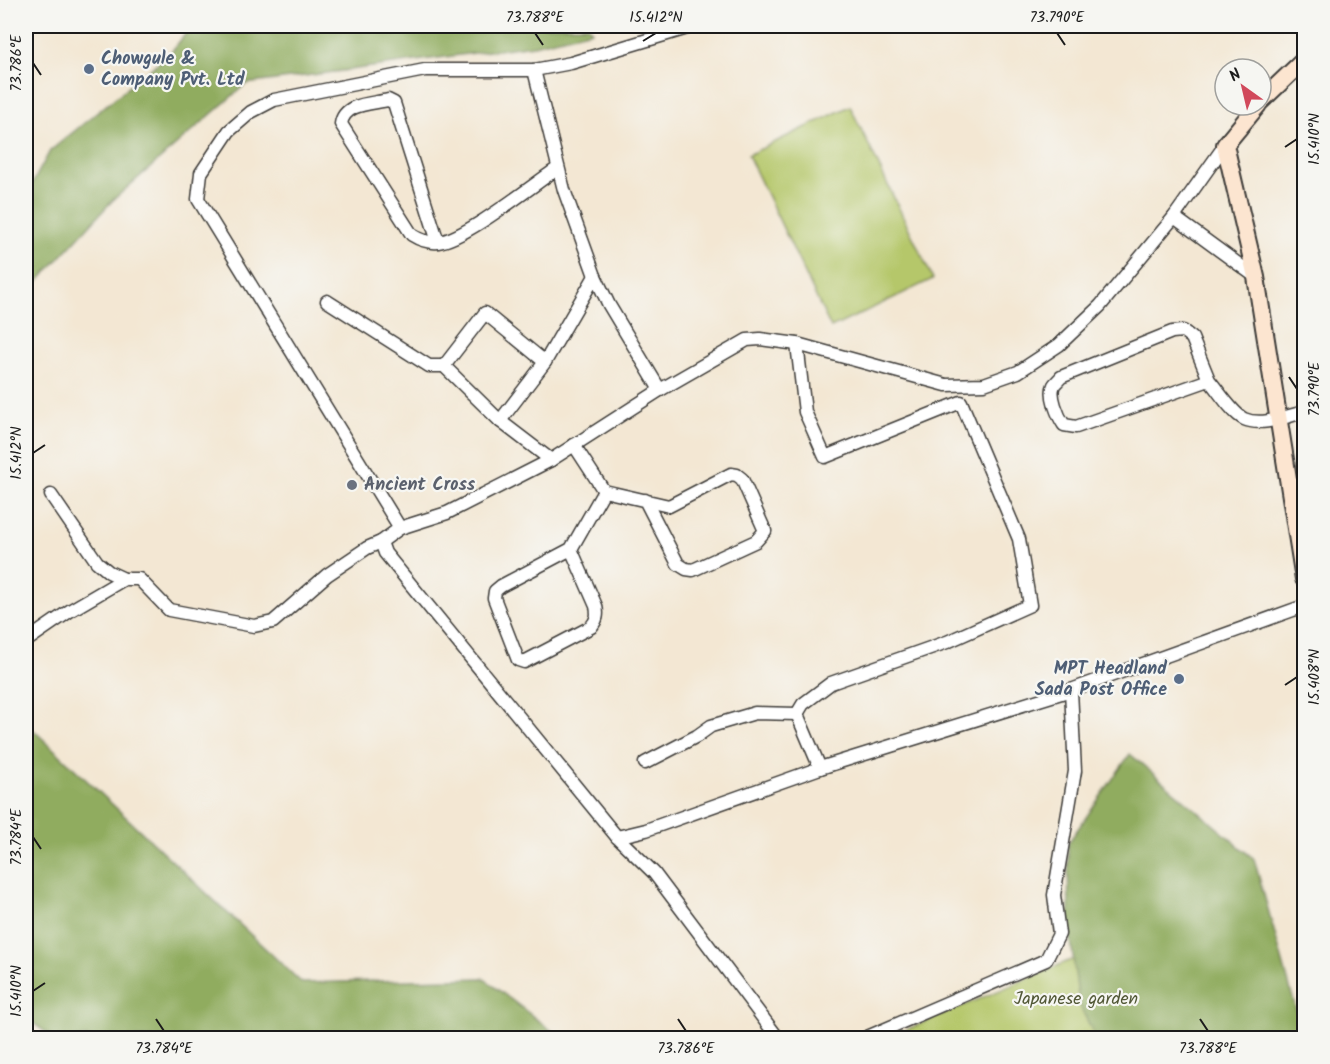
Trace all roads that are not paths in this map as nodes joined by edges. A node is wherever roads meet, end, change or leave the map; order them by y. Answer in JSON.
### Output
{"nodes":[{"id":1,"x":694,"y":26,"type":"edge"},
{"id":2,"x":1305,"y":60,"type":"edge"},
{"id":3,"x":534,"y":70,"type":"junction"},
{"id":4,"x":1273,"y":90,"type":"edge"},
{"id":5,"x":1248,"y":117,"type":"edge"},
{"id":6,"x":1225,"y":145,"type":"junction"},
{"id":7,"x":558,"y":168,"type":"junction"},
{"id":8,"x":1174,"y":217,"type":"junction"},
{"id":9,"x":438,"y":242,"type":"junction"},
{"id":10,"x":595,"y":276,"type":"junction"},
{"id":11,"x":1256,"y":277,"type":"junction"},
{"id":12,"x":327,"y":301,"type":"dead end"},
{"id":13,"x":796,"y":344,"type":"junction"},
{"id":14,"x":545,"y":362,"type":"junction"},
{"id":15,"x":444,"y":366,"type":"junction"},
{"id":16,"x":1209,"y":380,"type":"junction"},
{"id":17,"x":660,"y":390,"type":"junction"},
{"id":18,"x":1305,"y":412,"type":"edge"},
{"id":19,"x":1279,"y":418,"type":"junction"},
{"id":20,"x":500,"y":422,"type":"junction"},
{"id":21,"x":574,"y":445,"type":"junction"},
{"id":22,"x":551,"y":459,"type":"junction"},
{"id":23,"x":604,"y":491,"type":"junction"},
{"id":24,"x":51,"y":495,"type":"dead end"},
{"id":25,"x":645,"y":500,"type":"junction"},
{"id":26,"x":400,"y":528,"type":"junction"},
{"id":27,"x":381,"y":542,"type":"junction"},
{"id":28,"x":571,"y":549,"type":"junction"},
{"id":29,"x":124,"y":579,"type":"junction"},
{"id":30,"x":1305,"y":579,"type":"edge"},
{"id":31,"x":1305,"y":606,"type":"edge"},
{"id":32,"x":26,"y":641,"type":"edge"},
{"id":33,"x":1071,"y":690,"type":"junction"},
{"id":34,"x":796,"y":714,"type":"junction"},
{"id":35,"x":645,"y":763,"type":"dead end"},
{"id":36,"x":820,"y":768,"type":"junction"},
{"id":37,"x":617,"y":837,"type":"junction"},
{"id":38,"x":778,"y":1038,"type":"edge"},
{"id":39,"x":865,"y":1038,"type":"edge"}],
"edges":[{"from":1,"to":3,"type":"street"},
{"from":2,"to":4,"type":"street"},
{"from":3,"to":7,"type":"street"},
{"from":3,"to":26,"type":"street"},
{"from":5,"to":6,"type":"street"},
{"from":6,"to":8,"type":"street"},
{"from":6,"to":11,"type":"street"},
{"from":7,"to":9,"type":"street"},
{"from":7,"to":10,"type":"street"},
{"from":8,"to":11,"type":"street"},
{"from":8,"to":13,"type":"street"},
{"from":9,"to":9,"type":"street"},
{"from":10,"to":14,"type":"street"},
{"from":10,"to":17,"type":"street"},
{"from":11,"to":19,"type":"street"},
{"from":12,"to":15,"type":"street"},
{"from":13,"to":17,"type":"street"},
{"from":13,"to":34,"type":"street"},
{"from":14,"to":15,"type":"street"},
{"from":14,"to":20,"type":"street"},
{"from":15,"to":20,"type":"street"},
{"from":16,"to":16,"type":"street"},
{"from":16,"to":19,"type":"street"},
{"from":17,"to":21,"type":"street"},
{"from":18,"to":19,"type":"street"},
{"from":19,"to":30,"type":"street"},
{"from":20,"to":22,"type":"street"},
{"from":21,"to":22,"type":"street"},
{"from":21,"to":23,"type":"street"},
{"from":22,"to":26,"type":"street"},
{"from":23,"to":25,"type":"street"},
{"from":23,"to":28,"type":"street"},
{"from":24,"to":29,"type":"street"},
{"from":25,"to":25,"type":"street"},
{"from":26,"to":27,"type":"street"},
{"from":27,"to":29,"type":"street"},
{"from":27,"to":37,"type":"street"},
{"from":28,"to":28,"type":"street"},
{"from":29,"to":32,"type":"street"},
{"from":31,"to":33,"type":"street"},
{"from":33,"to":36,"type":"street"},
{"from":33,"to":39,"type":"street"},
{"from":34,"to":35,"type":"street"},
{"from":34,"to":36,"type":"street"},
{"from":36,"to":37,"type":"street"},
{"from":37,"to":38,"type":"street"}]}
